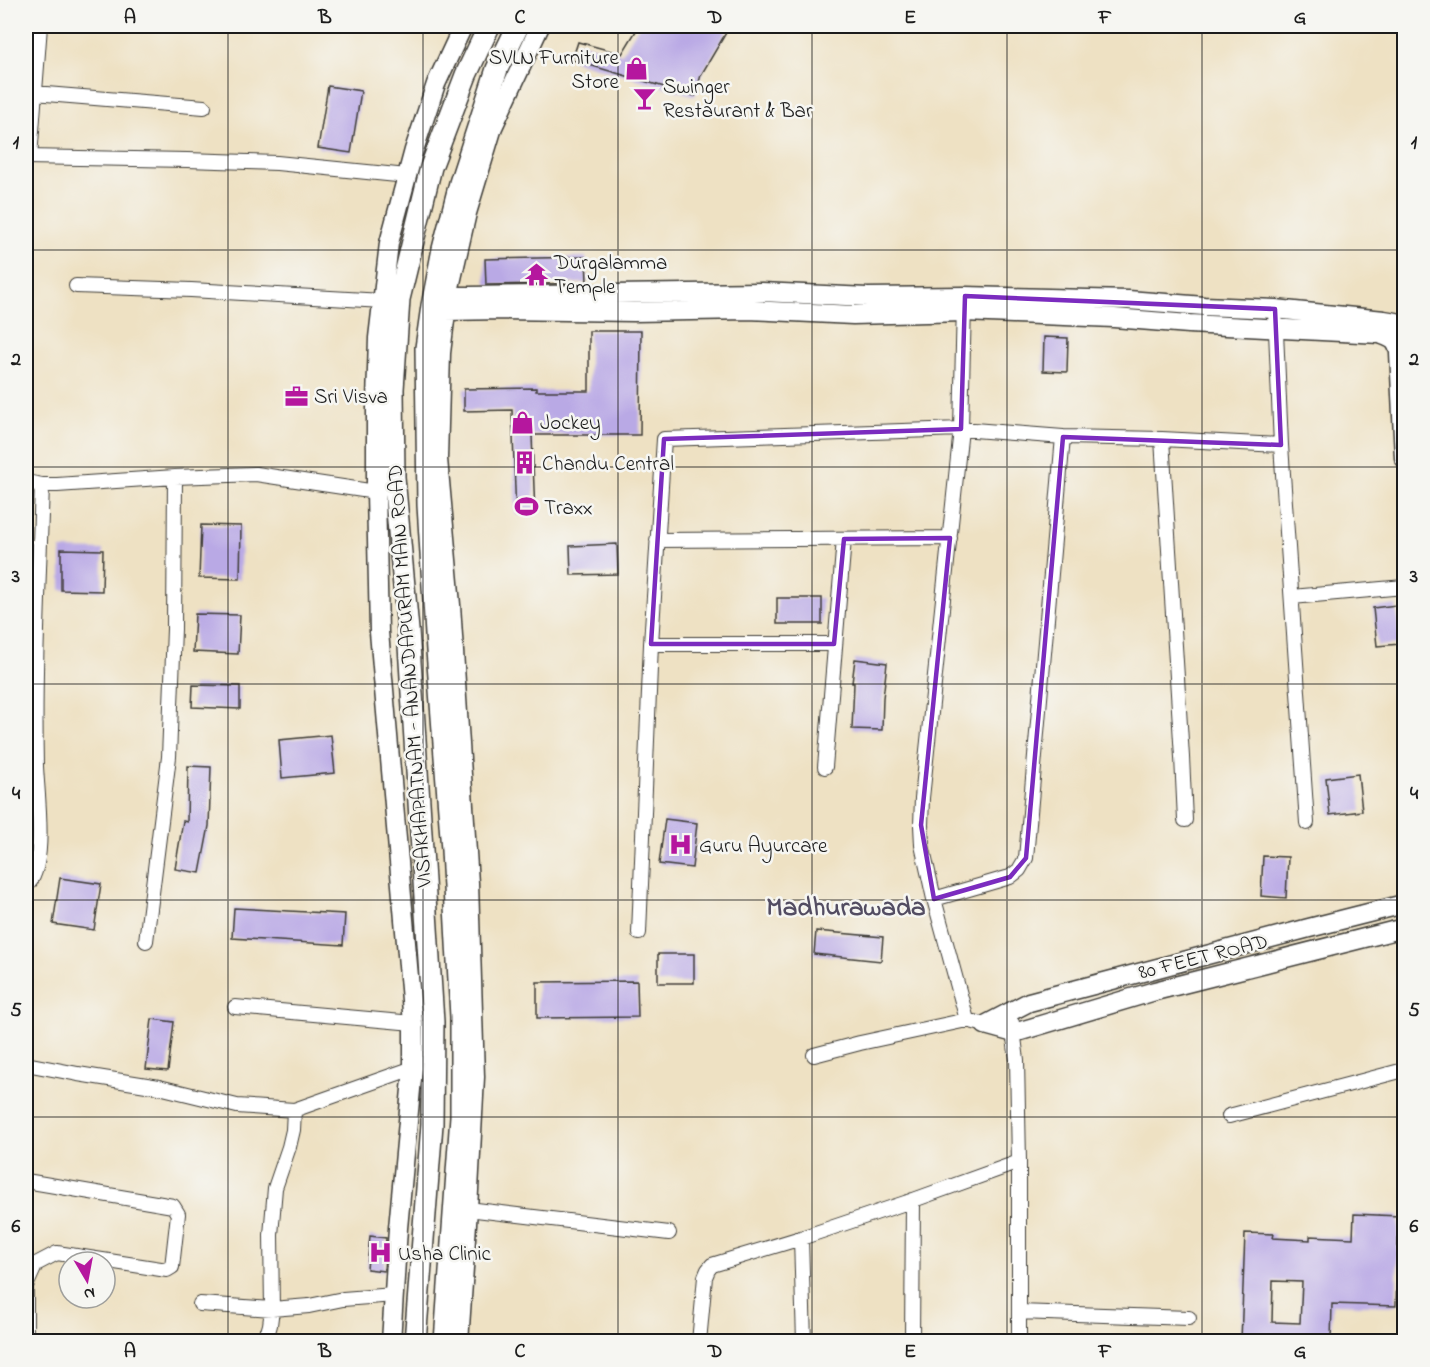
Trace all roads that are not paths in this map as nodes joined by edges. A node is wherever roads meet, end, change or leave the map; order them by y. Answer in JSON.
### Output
{"nodes":[{"id":1,"x":40,"y":26,"type":"edge"},
{"id":2,"x":463,"y":26,"type":"edge"},
{"id":3,"x":489,"y":26,"type":"edge"},
{"id":4,"x":518,"y":26,"type":"edge"},
{"id":5,"x":540,"y":26,"type":"edge"},
{"id":6,"x":34,"y":93,"type":"junction"},
{"id":7,"x":204,"y":107,"type":"dead end"},
{"id":8,"x":28,"y":158,"type":"edge"},
{"id":9,"x":407,"y":177,"type":"junction"},
{"id":10,"x":76,"y":286,"type":"dead end"},
{"id":11,"x":383,"y":301,"type":"junction"},
{"id":12,"x":440,"y":302,"type":"junction"},
{"id":13,"x":964,"y":304,"type":"junction"},
{"id":14,"x":1275,"y":309,"type":"junction"},
{"id":15,"x":1404,"y":327,"type":"edge"},
{"id":16,"x":1275,"y":328,"type":"junction"},
{"id":17,"x":961,"y":429,"type":"junction"},
{"id":18,"x":1063,"y":437,"type":"junction"},
{"id":19,"x":1162,"y":439,"type":"junction"},
{"id":20,"x":1281,"y":445,"type":"junction"},
{"id":21,"x":1404,"y":458,"type":"edge"},
{"id":22,"x":175,"y":477,"type":"junction"},
{"id":23,"x":26,"y":482,"type":"edge"},
{"id":24,"x":42,"y":485,"type":"junction"},
{"id":25,"x":376,"y":492,"type":"junction"},
{"id":26,"x":950,"y":538,"type":"junction"},
{"id":27,"x":844,"y":539,"type":"junction"},
{"id":28,"x":657,"y":540,"type":"junction"},
{"id":29,"x":1404,"y":587,"type":"edge"},
{"id":30,"x":1292,"y":597,"type":"junction"},
{"id":31,"x":651,"y":644,"type":"junction"},
{"id":32,"x":834,"y":644,"type":"junction"},
{"id":33,"x":825,"y":767,"type":"dead end"},
{"id":34,"x":1185,"y":820,"type":"dead end"},
{"id":35,"x":1307,"y":823,"type":"dead end"},
{"id":36,"x":26,"y":886,"type":"edge"},
{"id":37,"x":934,"y":899,"type":"junction"},
{"id":38,"x":1404,"y":904,"type":"edge"},
{"id":39,"x":1404,"y":928,"type":"edge"},
{"id":40,"x":639,"y":933,"type":"dead end"},
{"id":41,"x":146,"y":941,"type":"dead end"},
{"id":42,"x":235,"y":1007,"type":"dead end"},
{"id":43,"x":1010,"y":1012,"type":"junction"},
{"id":44,"x":966,"y":1020,"type":"junction"},
{"id":45,"x":413,"y":1023,"type":"junction"},
{"id":46,"x":985,"y":1025,"type":"junction"},
{"id":47,"x":1014,"y":1032,"type":"junction"},
{"id":48,"x":814,"y":1055,"type":"dead end"},
{"id":49,"x":26,"y":1064,"type":"edge"},
{"id":50,"x":414,"y":1068,"type":"junction"},
{"id":51,"x":1404,"y":1070,"type":"edge"},
{"id":52,"x":294,"y":1110,"type":"junction"},
{"id":53,"x":1229,"y":1116,"type":"dead end"},
{"id":54,"x":1019,"y":1162,"type":"junction"},
{"id":55,"x":26,"y":1181,"type":"edge"},
{"id":56,"x":913,"y":1200,"type":"junction"},
{"id":57,"x":468,"y":1209,"type":"junction"},
{"id":58,"x":669,"y":1233,"type":"dead end"},
{"id":59,"x":801,"y":1238,"type":"junction"},
{"id":60,"x":394,"y":1295,"type":"junction"},
{"id":61,"x":200,"y":1304,"type":"dead end"},
{"id":62,"x":272,"y":1310,"type":"junction"},
{"id":63,"x":1019,"y":1312,"type":"junction"},
{"id":64,"x":1189,"y":1318,"type":"dead end"},
{"id":65,"x":26,"y":1340,"type":"edge"},
{"id":66,"x":114,"y":1341,"type":"edge"},
{"id":67,"x":243,"y":1341,"type":"edge"},
{"id":68,"x":391,"y":1341,"type":"edge"},
{"id":69,"x":415,"y":1341,"type":"edge"},
{"id":70,"x":445,"y":1341,"type":"edge"},
{"id":71,"x":459,"y":1341,"type":"edge"},
{"id":72,"x":699,"y":1341,"type":"edge"},
{"id":73,"x":804,"y":1341,"type":"edge"},
{"id":74,"x":912,"y":1341,"type":"edge"},
{"id":75,"x":1019,"y":1341,"type":"edge"}],
"edges":[{"from":1,"to":6,"type":"street"},
{"from":2,"to":9,"type":"street"},
{"from":3,"to":69,"type":"main road","name":"VISAKHAPATNAM - ANANDAPURAM MAIN ROAD"},
{"from":4,"to":12,"type":"main road","name":"VISAKHAPATNAM - ANANDAPURAM MAIN ROAD"},
{"from":5,"to":12,"type":"street"},
{"from":6,"to":7,"type":"street"},
{"from":6,"to":8,"type":"street"},
{"from":8,"to":9,"type":"street"},
{"from":9,"to":11,"type":"street"},
{"from":10,"to":11,"type":"street"},
{"from":11,"to":25,"type":"street"},
{"from":12,"to":13,"type":"street"},
{"from":12,"to":57,"type":"street"},
{"from":12,"to":70,"type":"main road","name":"VISAKHAPATNAM - ANANDAPURAM MAIN ROAD"},
{"from":13,"to":14,"type":"street"},
{"from":13,"to":16,"type":"street"},
{"from":13,"to":17,"type":"street"},
{"from":14,"to":15,"type":"street"},
{"from":14,"to":16,"type":"street"},
{"from":16,"to":20,"type":"street"},
{"from":16,"to":21,"type":"street"},
{"from":17,"to":18,"type":"street"},
{"from":17,"to":26,"type":"street"},
{"from":17,"to":28,"type":"street"},
{"from":18,"to":19,"type":"street"},
{"from":18,"to":37,"type":"street"},
{"from":19,"to":20,"type":"street"},
{"from":19,"to":34,"type":"street"},
{"from":20,"to":30,"type":"street"},
{"from":22,"to":24,"type":"street"},
{"from":22,"to":25,"type":"street"},
{"from":22,"to":41,"type":"street"},
{"from":23,"to":24,"type":"street"},
{"from":24,"to":36,"type":"street"},
{"from":25,"to":45,"type":"street"},
{"from":26,"to":27,"type":"street"},
{"from":26,"to":37,"type":"street"},
{"from":27,"to":28,"type":"street"},
{"from":27,"to":32,"type":"street"},
{"from":28,"to":31,"type":"street"},
{"from":29,"to":30,"type":"street"},
{"from":30,"to":35,"type":"street"},
{"from":31,"to":32,"type":"street"},
{"from":31,"to":40,"type":"street"},
{"from":32,"to":33,"type":"street"},
{"from":37,"to":44,"type":"street"},
{"from":38,"to":43,"type":"street"},
{"from":39,"to":47,"type":"street","name":"80 FEET ROAD"},
{"from":42,"to":45,"type":"street"},
{"from":43,"to":46,"type":"street"},
{"from":43,"to":47,"type":"street"},
{"from":44,"to":46,"type":"street"},
{"from":44,"to":48,"type":"street"},
{"from":45,"to":50,"type":"street"},
{"from":46,"to":47,"type":"street"},
{"from":47,"to":54,"type":"street"},
{"from":49,"to":52,"type":"street"},
{"from":50,"to":52,"type":"street"},
{"from":50,"to":60,"type":"street"},
{"from":51,"to":53,"type":"street"},
{"from":52,"to":62,"type":"street"},
{"from":54,"to":56,"type":"street"},
{"from":54,"to":63,"type":"street"},
{"from":55,"to":65,"type":"street"},
{"from":56,"to":59,"type":"street"},
{"from":56,"to":74,"type":"street"},
{"from":57,"to":58,"type":"street"},
{"from":57,"to":71,"type":"street"},
{"from":59,"to":72,"type":"street"},
{"from":59,"to":73,"type":"street"},
{"from":60,"to":62,"type":"street"},
{"from":60,"to":68,"type":"street"},
{"from":61,"to":62,"type":"street"},
{"from":62,"to":67,"type":"street"},
{"from":63,"to":64,"type":"street"},
{"from":63,"to":75,"type":"street"},
{"from":65,"to":66,"type":"street"}]}
